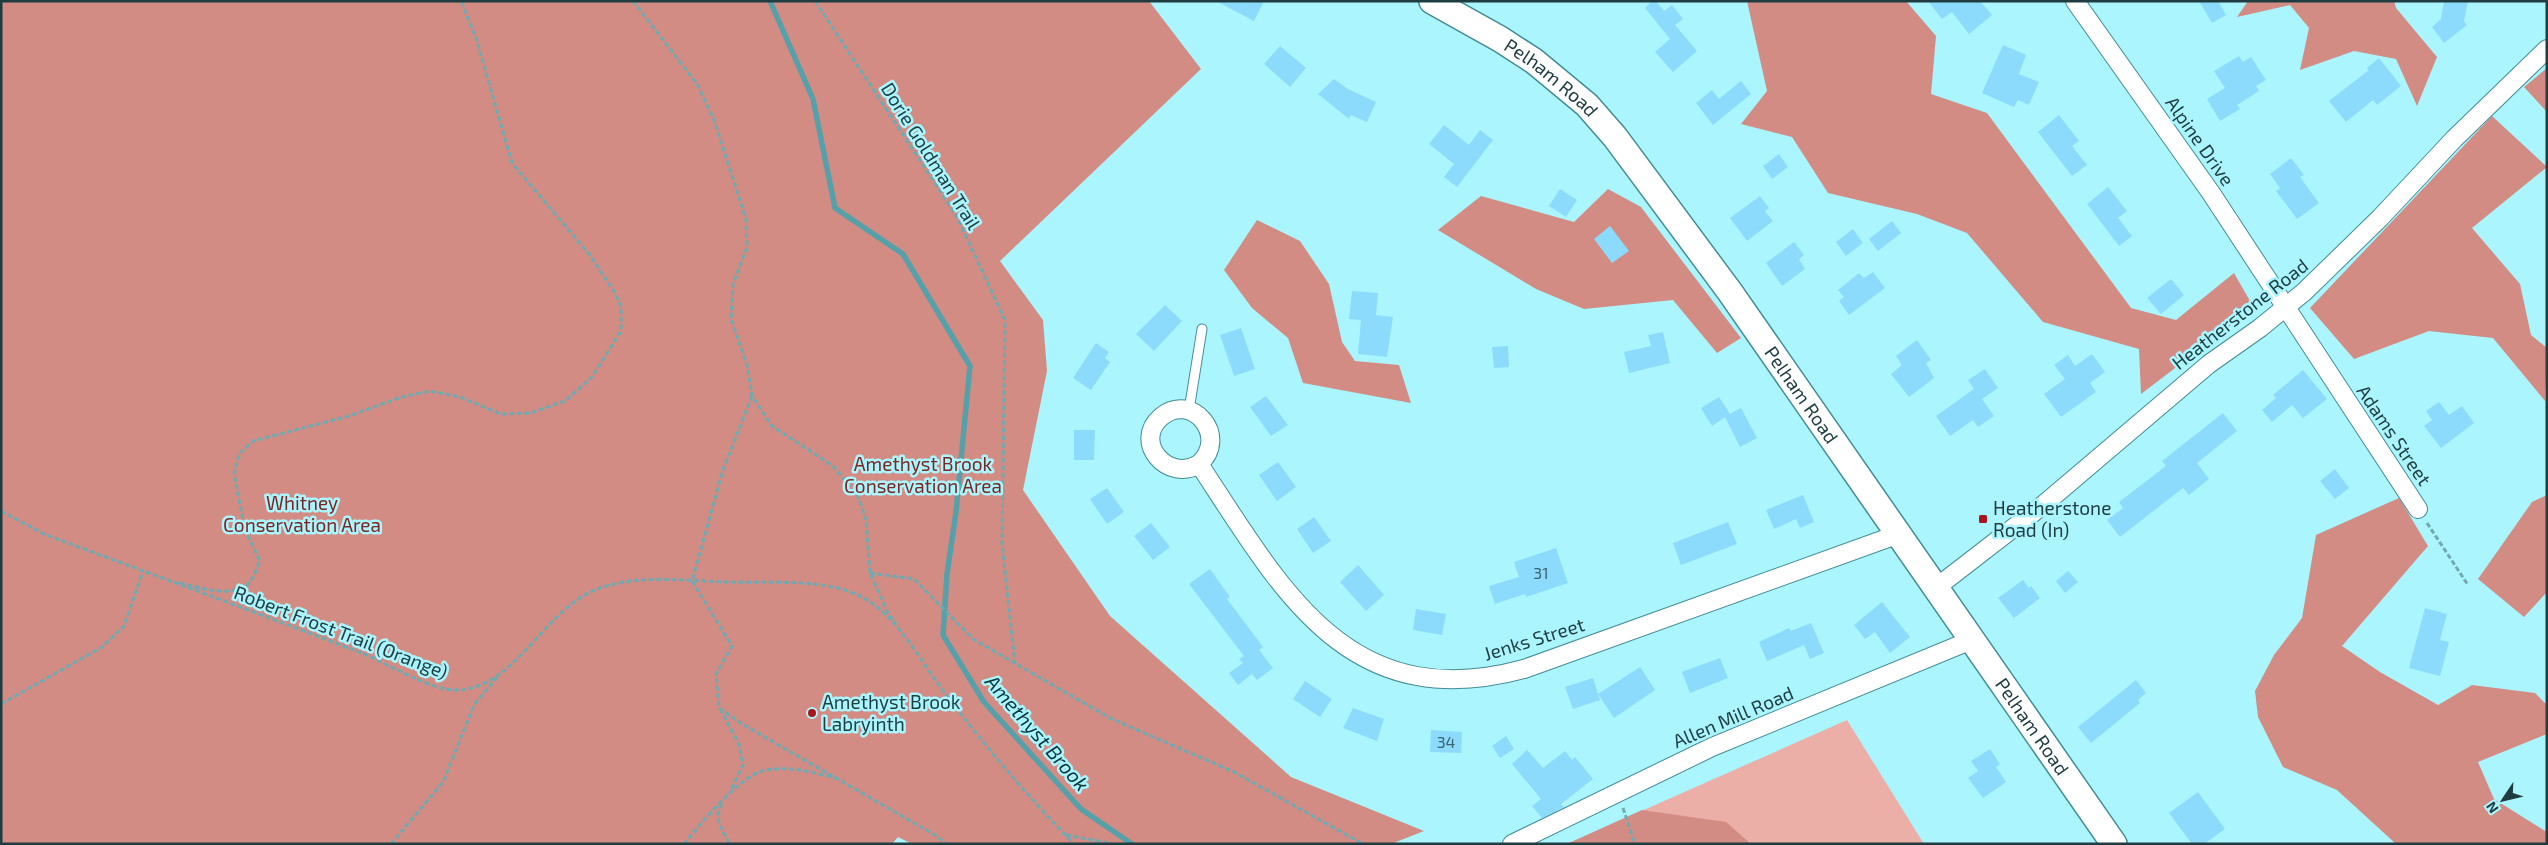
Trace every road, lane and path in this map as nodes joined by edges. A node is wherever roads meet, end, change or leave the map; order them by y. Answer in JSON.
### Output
{"nodes":[{"id":1,"x":461,"y":1,"type":"edge"},
{"id":2,"x":634,"y":1,"type":"edge"},
{"id":3,"x":815,"y":1,"type":"edge"},
{"id":4,"x":1432,"y":1,"type":"edge"},
{"id":5,"x":2075,"y":1,"type":"edge"},
{"id":6,"x":2547,"y":50,"type":"edge"},
{"id":7,"x":2285,"y":309,"type":"junction"},
{"id":8,"x":1202,"y":329,"type":"dead end"},
{"id":9,"x":752,"y":396,"type":"junction"},
{"id":10,"x":1189,"y":410,"type":"junction"},
{"id":11,"x":1199,"y":464,"type":"junction"},
{"id":12,"x":2418,"y":508,"type":"joint"},
{"id":13,"x":1,"y":511,"type":"edge"},
{"id":14,"x":1899,"y":534,"type":"junction"},
{"id":15,"x":143,"y":571,"type":"junction"},
{"id":16,"x":870,"y":573,"type":"junction"},
{"id":17,"x":168,"y":581,"type":"junction"},
{"id":18,"x":692,"y":581,"type":"junction"},
{"id":19,"x":2468,"y":585,"type":"dead end"},
{"id":20,"x":1937,"y":587,"type":"junction"},
{"id":21,"x":906,"y":639,"type":"junction"},
{"id":22,"x":1974,"y":639,"type":"junction"},
{"id":23,"x":1015,"y":664,"type":"junction"},
{"id":24,"x":505,"y":669,"type":"junction"},
{"id":25,"x":1,"y":704,"type":"edge"},
{"id":26,"x":719,"y":708,"type":"junction"},
{"id":27,"x":840,"y":780,"type":"junction"},
{"id":28,"x":729,"y":793,"type":"junction"},
{"id":29,"x":1616,"y":793,"type":"junction"},
{"id":30,"x":1065,"y":835,"type":"junction"},
{"id":31,"x":391,"y":844,"type":"edge"},
{"id":32,"x":684,"y":844,"type":"edge"},
{"id":33,"x":730,"y":844,"type":"edge"},
{"id":34,"x":947,"y":844,"type":"edge"},
{"id":35,"x":1074,"y":844,"type":"edge"},
{"id":36,"x":1114,"y":844,"type":"edge"},
{"id":37,"x":1363,"y":844,"type":"edge"},
{"id":38,"x":1512,"y":844,"type":"edge"},
{"id":39,"x":1635,"y":844,"type":"edge"},
{"id":40,"x":2114,"y":844,"type":"edge"}],
"edges":[{"from":1,"to":17,"type":"path"},
{"from":2,"to":9,"type":"path"},
{"from":3,"to":23,"type":"path","name":"Dorie Goldman Trail"},
{"from":4,"to":14,"type":"main road","name":"Pelham Road"},
{"from":5,"to":7,"type":"street","name":"Alpine Drive"},
{"from":6,"to":7,"type":"street","name":"Heatherstone Road"},
{"from":7,"to":12,"type":"street","name":"Adams Street"},
{"from":7,"to":20,"type":"street","name":"Heatherstone Road"},
{"from":8,"to":10,"type":"lane"},
{"from":9,"to":16,"type":"path"},
{"from":9,"to":18,"type":"path"},
{"from":10,"to":11,"type":"street"},
{"from":10,"to":11,"type":"street"},
{"from":11,"to":14,"type":"street","name":"Jenks Street"},
{"from":12,"to":19,"type":"path","name":"Adams Street"},
{"from":13,"to":15,"type":"path","name":"Robert Frost Trail (Orange)"},
{"from":14,"to":20,"type":"main road","name":"Pelham Road"},
{"from":15,"to":17,"type":"path","name":"Robert Frost Trail (Orange)"},
{"from":15,"to":25,"type":"path"},
{"from":16,"to":21,"type":"path"},
{"from":16,"to":23,"type":"path"},
{"from":17,"to":24,"type":"path","name":"Robert Frost Trail (Orange)"},
{"from":18,"to":21,"type":"path","name":"Robert Frost Trail (Orange)"},
{"from":18,"to":24,"type":"path","name":"Robert Frost Trail (Orange)"},
{"from":18,"to":26,"type":"path"},
{"from":20,"to":22,"type":"main road","name":"Pelham Road"},
{"from":21,"to":30,"type":"path","name":"Robert Frost Trail (Orange)"},
{"from":22,"to":29,"type":"street","name":"Allen Mill Road"},
{"from":22,"to":40,"type":"main road","name":"Pelham Road"},
{"from":23,"to":37,"type":"path"},
{"from":24,"to":31,"type":"path"},
{"from":26,"to":27,"type":"path"},
{"from":26,"to":28,"type":"path"},
{"from":27,"to":28,"type":"path"},
{"from":27,"to":34,"type":"path"},
{"from":28,"to":32,"type":"path"},
{"from":28,"to":33,"type":"path"},
{"from":29,"to":38,"type":"street","name":"Allen Mill Road"},
{"from":29,"to":39,"type":"path"},
{"from":30,"to":35,"type":"path","name":"Robert Frost Trail (Orange)"},
{"from":30,"to":36,"type":"path"}]}
